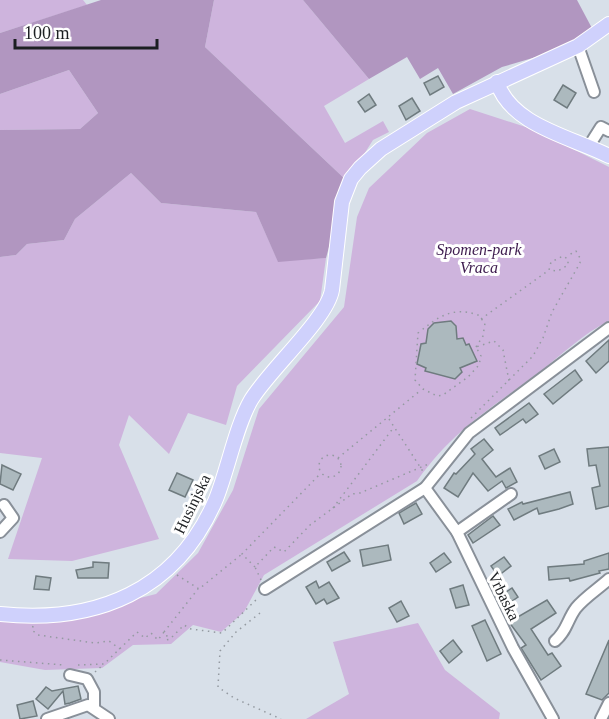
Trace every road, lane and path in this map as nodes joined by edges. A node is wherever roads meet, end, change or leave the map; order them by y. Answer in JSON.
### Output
{"nodes":[{"id":1,"x":609,"y":24,"type":"edge"},
{"id":2,"x":578,"y":46,"type":"junction"},
{"id":3,"x":497,"y":82,"type":"junction"},
{"id":4,"x":594,"y":92,"type":"dead end"},
{"id":5,"x":609,"y":130,"type":"edge"},
{"id":6,"x":589,"y":146,"type":"junction"},
{"id":7,"x":609,"y":156,"type":"edge"},
{"id":8,"x":567,"y":256,"type":"junction"},
{"id":9,"x":549,"y":270,"type":"junction"},
{"id":10,"x":481,"y":319,"type":"junction"},
{"id":11,"x":609,"y":328,"type":"edge"},
{"id":12,"x":476,"y":347,"type":"junction"},
{"id":13,"x":509,"y":381,"type":"junction"},
{"id":14,"x":423,"y":389,"type":"junction"},
{"id":15,"x":499,"y":389,"type":"dead end"},
{"id":16,"x":388,"y":418,"type":"junction"},
{"id":17,"x":394,"y":427,"type":"junction"},
{"id":18,"x":338,"y":458,"type":"junction"},
{"id":19,"x":440,"y":466,"type":"junction"},
{"id":20,"x":421,"y":468,"type":"junction"},
{"id":21,"x":321,"y":473,"type":"junction"},
{"id":22,"x":425,"y":488,"type":"junction"},
{"id":23,"x":511,"y":494,"type":"dead end"},
{"id":24,"x":4,"y":505,"type":"dead end"},
{"id":25,"x":332,"y":509,"type":"junction"},
{"id":26,"x":0,"y":532,"type":"edge"},
{"id":27,"x":457,"y":532,"type":"junction"},
{"id":28,"x":242,"y":554,"type":"junction"},
{"id":29,"x":255,"y":567,"type":"junction"},
{"id":30,"x":168,"y":570,"type":"junction"},
{"id":31,"x":609,"y":579,"type":"edge"},
{"id":32,"x":199,"y":589,"type":"junction"},
{"id":33,"x":265,"y":589,"type":"junction"},
{"id":34,"x":260,"y":613,"type":"dead end"},
{"id":35,"x":0,"y":614,"type":"edge"},
{"id":36,"x":34,"y":617,"type":"junction"},
{"id":37,"x":164,"y":633,"type":"junction"},
{"id":38,"x":555,"y":640,"type":"dead end"},
{"id":39,"x":120,"y":649,"type":"junction"},
{"id":40,"x":0,"y":660,"type":"edge"},
{"id":41,"x":104,"y":664,"type":"junction"},
{"id":42,"x":77,"y":666,"type":"dead end"},
{"id":43,"x":69,"y":670,"type":"joint"},
{"id":44,"x":87,"y":679,"type":"junction"},
{"id":45,"x":609,"y":703,"type":"edge"},
{"id":46,"x":94,"y":707,"type":"junction"},
{"id":47,"x":47,"y":719,"type":"edge"},
{"id":48,"x":109,"y":719,"type":"edge"},
{"id":49,"x":281,"y":719,"type":"edge"},
{"id":50,"x":553,"y":719,"type":"edge"},
{"id":51,"x":601,"y":719,"type":"edge"}],
"edges":[{"from":1,"to":2,"type":"main road"},
{"from":2,"to":3,"type":"main road"},
{"from":2,"to":4,"type":"street"},
{"from":3,"to":6,"type":"main road"},
{"from":3,"to":30,"type":"main road","name":"Husinjska"},
{"from":5,"to":6,"type":"street"},
{"from":6,"to":7,"type":"main road"},
{"from":8,"to":9,"type":"path"},
{"from":8,"to":9,"type":"path"},
{"from":8,"to":13,"type":"path"},
{"from":9,"to":10,"type":"path"},
{"from":10,"to":12,"type":"path"},
{"from":10,"to":14,"type":"path"},
{"from":11,"to":19,"type":"street"},
{"from":12,"to":13,"type":"path"},
{"from":12,"to":14,"type":"path"},
{"from":13,"to":15,"type":"path"},
{"from":14,"to":16,"type":"path"},
{"from":16,"to":17,"type":"path"},
{"from":16,"to":18,"type":"path"},
{"from":17,"to":20,"type":"path"},
{"from":17,"to":25,"type":"path"},
{"from":18,"to":21,"type":"path"},
{"from":18,"to":21,"type":"path"},
{"from":19,"to":20,"type":"path"},
{"from":19,"to":22,"type":"street"},
{"from":20,"to":25,"type":"path"},
{"from":21,"to":28,"type":"path"},
{"from":22,"to":27,"type":"street","name":"Vrbaska"},
{"from":22,"to":33,"type":"street"},
{"from":23,"to":27,"type":"street"},
{"from":24,"to":26,"type":"street"},
{"from":25,"to":29,"type":"path"},
{"from":27,"to":50,"type":"street","name":"Vrbaska"},
{"from":28,"to":29,"type":"path"},
{"from":28,"to":32,"type":"path"},
{"from":29,"to":33,"type":"path"},
{"from":30,"to":32,"type":"path"},
{"from":30,"to":36,"type":"main road","name":"Husinjska"},
{"from":31,"to":38,"type":"street"},
{"from":32,"to":37,"type":"path"},
{"from":33,"to":37,"type":"path"},
{"from":34,"to":49,"type":"path"},
{"from":35,"to":36,"type":"main road","name":"Husinjska"},
{"from":36,"to":39,"type":"path"},
{"from":37,"to":39,"type":"path"},
{"from":39,"to":41,"type":"path"},
{"from":40,"to":43,"type":"path"},
{"from":41,"to":42,"type":"path"},
{"from":41,"to":44,"type":"path"},
{"from":43,"to":44,"type":"street"},
{"from":44,"to":46,"type":"street"},
{"from":45,"to":51,"type":"street"},
{"from":46,"to":47,"type":"street"},
{"from":46,"to":48,"type":"street"}]}
